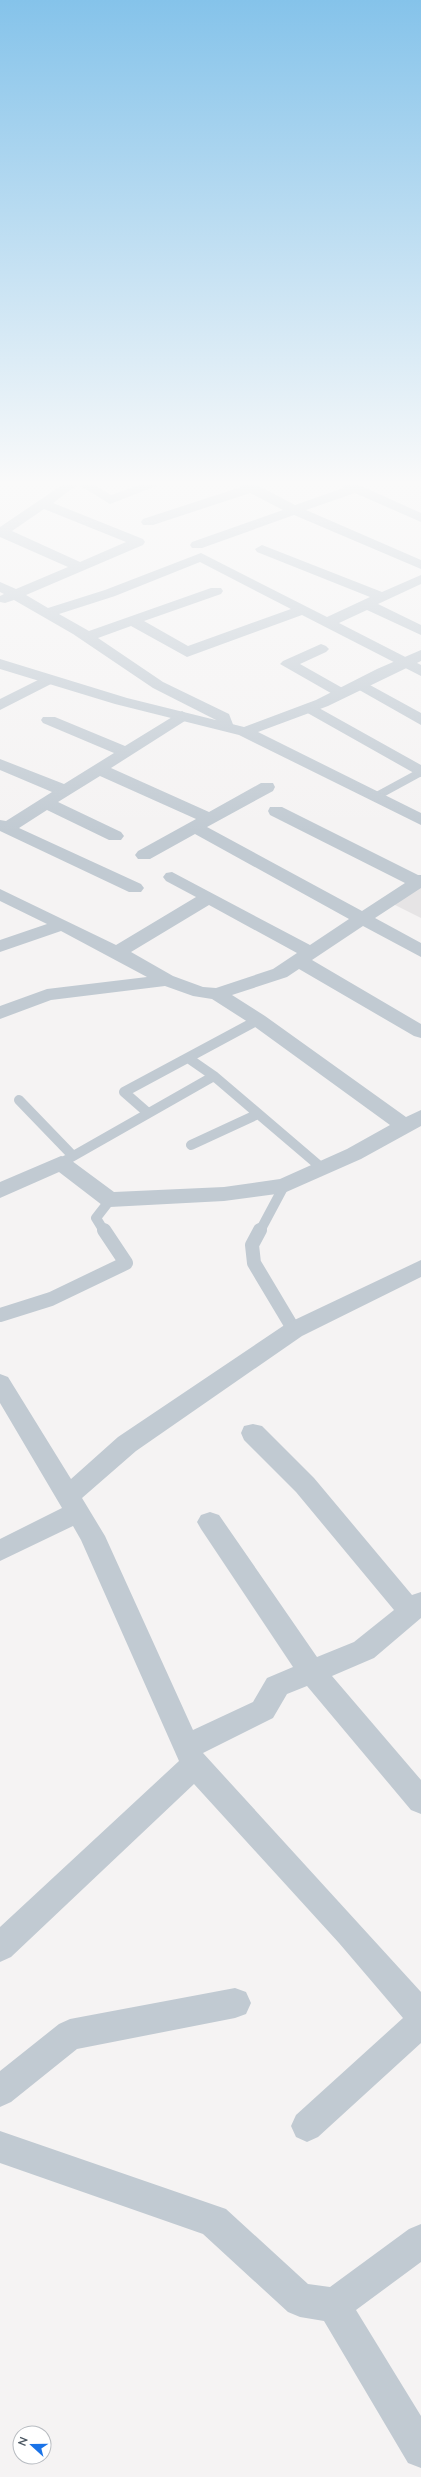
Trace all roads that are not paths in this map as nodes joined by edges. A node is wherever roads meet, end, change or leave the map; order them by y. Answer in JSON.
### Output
{"nodes":[{"id":1,"x":25,"y":601,"type":"edge"},
{"id":2,"x":86,"y":601,"type":"edge"},
{"id":3,"x":189,"y":601,"type":"edge"},
{"id":4,"x":285,"y":601,"type":"edge"},
{"id":5,"x":375,"y":601,"type":"edge"},
{"id":6,"x":367,"y":604,"type":"junction"},
{"id":7,"x":303,"y":610,"type":"junction"},
{"id":8,"x":46,"y":613,"type":"junction"},
{"id":9,"x":133,"y":621,"type":"junction"},
{"id":10,"x":328,"y":622,"type":"junction"},
{"id":11,"x":421,"y":631,"type":"edge"},
{"id":12,"x":87,"y":637,"type":"junction"},
{"id":13,"x":321,"y":648,"type":"dead end"},
{"id":14,"x":421,"y":656,"type":"edge"},
{"id":15,"x":403,"y":663,"type":"junction"},
{"id":16,"x":0,"y":664,"type":"edge"},
{"id":17,"x":421,"y":671,"type":"edge"},
{"id":18,"x":48,"y":680,"type":"junction"},
{"id":19,"x":359,"y":684,"type":"junction"},
{"id":20,"x":341,"y":693,"type":"junction"},
{"id":21,"x":0,"y":705,"type":"edge"},
{"id":22,"x":310,"y":708,"type":"junction"},
{"id":23,"x":182,"y":716,"type":"junction"},
{"id":24,"x":49,"y":720,"type":"dead end"},
{"id":25,"x":421,"y":720,"type":"edge"},
{"id":26,"x":226,"y":727,"type":"junction"},
{"id":27,"x":245,"y":732,"type":"junction"},
{"id":28,"x":126,"y":752,"type":"junction"},
{"id":29,"x":0,"y":764,"type":"edge"},
{"id":30,"x":99,"y":769,"type":"junction"},
{"id":31,"x":421,"y":772,"type":"edge"},
{"id":32,"x":267,"y":787,"type":"dead end"},
{"id":33,"x":65,"y":791,"type":"junction"},
{"id":34,"x":375,"y":797,"type":"junction"},
{"id":35,"x":46,"y":804,"type":"junction"},
{"id":36,"x":276,"y":811,"type":"dead end"},
{"id":37,"x":421,"y":820,"type":"edge"},
{"id":38,"x":202,"y":823,"type":"junction"},
{"id":39,"x":4,"y":826,"type":"edge"},
{"id":40,"x":115,"y":836,"type":"dead end"},
{"id":41,"x":144,"y":855,"type":"dead end"},
{"id":42,"x":172,"y":877,"type":"dead end"},
{"id":43,"x":419,"y":881,"type":"edge"},
{"id":44,"x":135,"y":888,"type":"dead end"},
{"id":45,"x":3,"y":898,"type":"edge"},
{"id":46,"x":209,"y":898,"type":"junction"},
{"id":47,"x":363,"y":918,"type":"junction"},
{"id":48,"x":62,"y":925,"type":"junction"},
{"id":49,"x":0,"y":946,"type":"edge"},
{"id":50,"x":421,"y":951,"type":"edge"},
{"id":51,"x":117,"y":952,"type":"junction"},
{"id":52,"x":305,"y":957,"type":"junction"},
{"id":53,"x":166,"y":980,"type":"junction"},
{"id":54,"x":217,"y":994,"type":"junction"},
{"id":55,"x":0,"y":1013,"type":"edge"},
{"id":56,"x":258,"y":1020,"type":"junction"},
{"id":57,"x":421,"y":1032,"type":"edge"},
{"id":58,"x":188,"y":1058,"type":"junction"},
{"id":59,"x":214,"y":1076,"type":"junction"},
{"id":60,"x":19,"y":1100,"type":"dead end"},
{"id":61,"x":148,"y":1113,"type":"junction"},
{"id":62,"x":258,"y":1114,"type":"junction"},
{"id":63,"x":413,"y":1122,"type":"edge"},
{"id":64,"x":191,"y":1145,"type":"dead end"},
{"id":65,"x":67,"y":1159,"type":"junction"},
{"id":66,"x":323,"y":1169,"type":"junction"},
{"id":67,"x":284,"y":1186,"type":"junction"},
{"id":68,"x":0,"y":1190,"type":"edge"},
{"id":69,"x":110,"y":1200,"type":"junction"},
{"id":70,"x":421,"y":1268,"type":"edge"},
{"id":71,"x":0,"y":1315,"type":"edge"},
{"id":72,"x":294,"y":1330,"type":"junction"},
{"id":73,"x":0,"y":1383,"type":"edge"},
{"id":74,"x":253,"y":1433,"type":"dead end"},
{"id":75,"x":73,"y":1504,"type":"junction"},
{"id":76,"x":210,"y":1522,"type":"dead end"},
{"id":77,"x":1,"y":1548,"type":"edge"},
{"id":78,"x":416,"y":1607,"type":"edge"},
{"id":79,"x":311,"y":1671,"type":"junction"},
{"id":80,"x":191,"y":1756,"type":"junction"},
{"id":81,"x":421,"y":1801,"type":"edge"},
{"id":82,"x":0,"y":1947,"type":"edge"},
{"id":83,"x":235,"y":2003,"type":"dead end"},
{"id":84,"x":421,"y":2015,"type":"edge"},
{"id":85,"x":421,"y":2022,"type":"edge"},
{"id":86,"x":0,"y":2091,"type":"edge"},
{"id":87,"x":307,"y":2126,"type":"dead end"},
{"id":88,"x":0,"y":2147,"type":"edge"},
{"id":89,"x":421,"y":2241,"type":"edge"},
{"id":90,"x":334,"y":2305,"type":"junction"},
{"id":91,"x":421,"y":2450,"type":"edge"}],
"edges":[{"from":1,"to":8,"type":"street"},
{"from":2,"to":8,"type":"street"},
{"from":3,"to":9,"type":"street"},
{"from":4,"to":7,"type":"street"},
{"from":5,"to":6,"type":"street"},
{"from":6,"to":10,"type":"street"},
{"from":6,"to":11,"type":"street"},
{"from":7,"to":9,"type":"street"},
{"from":7,"to":10,"type":"street"},
{"from":8,"to":12,"type":"street"},
{"from":9,"to":12,"type":"street"},
{"from":10,"to":15,"type":"street"},
{"from":12,"to":26,"type":"street"},
{"from":13,"to":20,"type":"street"},
{"from":14,"to":15,"type":"street"},
{"from":15,"to":17,"type":"street"},
{"from":15,"to":19,"type":"street"},
{"from":16,"to":18,"type":"street"},
{"from":18,"to":21,"type":"street"},
{"from":18,"to":23,"type":"street"},
{"from":19,"to":20,"type":"street"},
{"from":19,"to":25,"type":"street"},
{"from":20,"to":22,"type":"street"},
{"from":22,"to":27,"type":"street"},
{"from":22,"to":31,"type":"street"},
{"from":23,"to":26,"type":"street"},
{"from":23,"to":28,"type":"street"},
{"from":24,"to":28,"type":"street"},
{"from":26,"to":27,"type":"street"},
{"from":27,"to":34,"type":"street"},
{"from":28,"to":30,"type":"street"},
{"from":29,"to":33,"type":"street"},
{"from":30,"to":33,"type":"street"},
{"from":30,"to":38,"type":"street"},
{"from":31,"to":34,"type":"lane"},
{"from":32,"to":38,"type":"street"},
{"from":33,"to":35,"type":"street"},
{"from":34,"to":37,"type":"street"},
{"from":35,"to":39,"type":"street"},
{"from":35,"to":40,"type":"street"},
{"from":36,"to":43,"type":"street"},
{"from":38,"to":41,"type":"street"},
{"from":38,"to":47,"type":"street"},
{"from":39,"to":44,"type":"street"},
{"from":42,"to":46,"type":"street"},
{"from":43,"to":47,"type":"street"},
{"from":45,"to":48,"type":"street"},
{"from":46,"to":51,"type":"street"},
{"from":46,"to":52,"type":"street"},
{"from":47,"to":50,"type":"street"},
{"from":47,"to":52,"type":"street"},
{"from":48,"to":49,"type":"street"},
{"from":48,"to":51,"type":"street"},
{"from":51,"to":53,"type":"street"},
{"from":52,"to":54,"type":"street"},
{"from":52,"to":57,"type":"street"},
{"from":53,"to":54,"type":"street"},
{"from":53,"to":55,"type":"street"},
{"from":54,"to":56,"type":"street"},
{"from":56,"to":58,"type":"lane"},
{"from":56,"to":63,"type":"street"},
{"from":58,"to":59,"type":"lane"},
{"from":58,"to":61,"type":"lane"},
{"from":59,"to":61,"type":"lane"},
{"from":59,"to":62,"type":"lane"},
{"from":60,"to":65,"type":"lane"},
{"from":61,"to":65,"type":"lane"},
{"from":62,"to":64,"type":"lane"},
{"from":62,"to":66,"type":"lane"},
{"from":63,"to":66,"type":"street"},
{"from":65,"to":68,"type":"street"},
{"from":65,"to":69,"type":"street"},
{"from":66,"to":67,"type":"street"},
{"from":67,"to":69,"type":"street"},
{"from":67,"to":72,"type":"lane"},
{"from":69,"to":71,"type":"lane"},
{"from":70,"to":72,"type":"street"},
{"from":72,"to":75,"type":"street"},
{"from":73,"to":75,"type":"street"},
{"from":74,"to":78,"type":"street"},
{"from":75,"to":77,"type":"street"},
{"from":75,"to":80,"type":"street"},
{"from":76,"to":79,"type":"street"},
{"from":78,"to":79,"type":"street"},
{"from":79,"to":80,"type":"street"},
{"from":79,"to":81,"type":"street"},
{"from":80,"to":82,"type":"street"},
{"from":80,"to":84,"type":"street"},
{"from":83,"to":86,"type":"street"},
{"from":85,"to":87,"type":"street"},
{"from":88,"to":90,"type":"street"},
{"from":89,"to":90,"type":"street"},
{"from":90,"to":91,"type":"street"}]}
